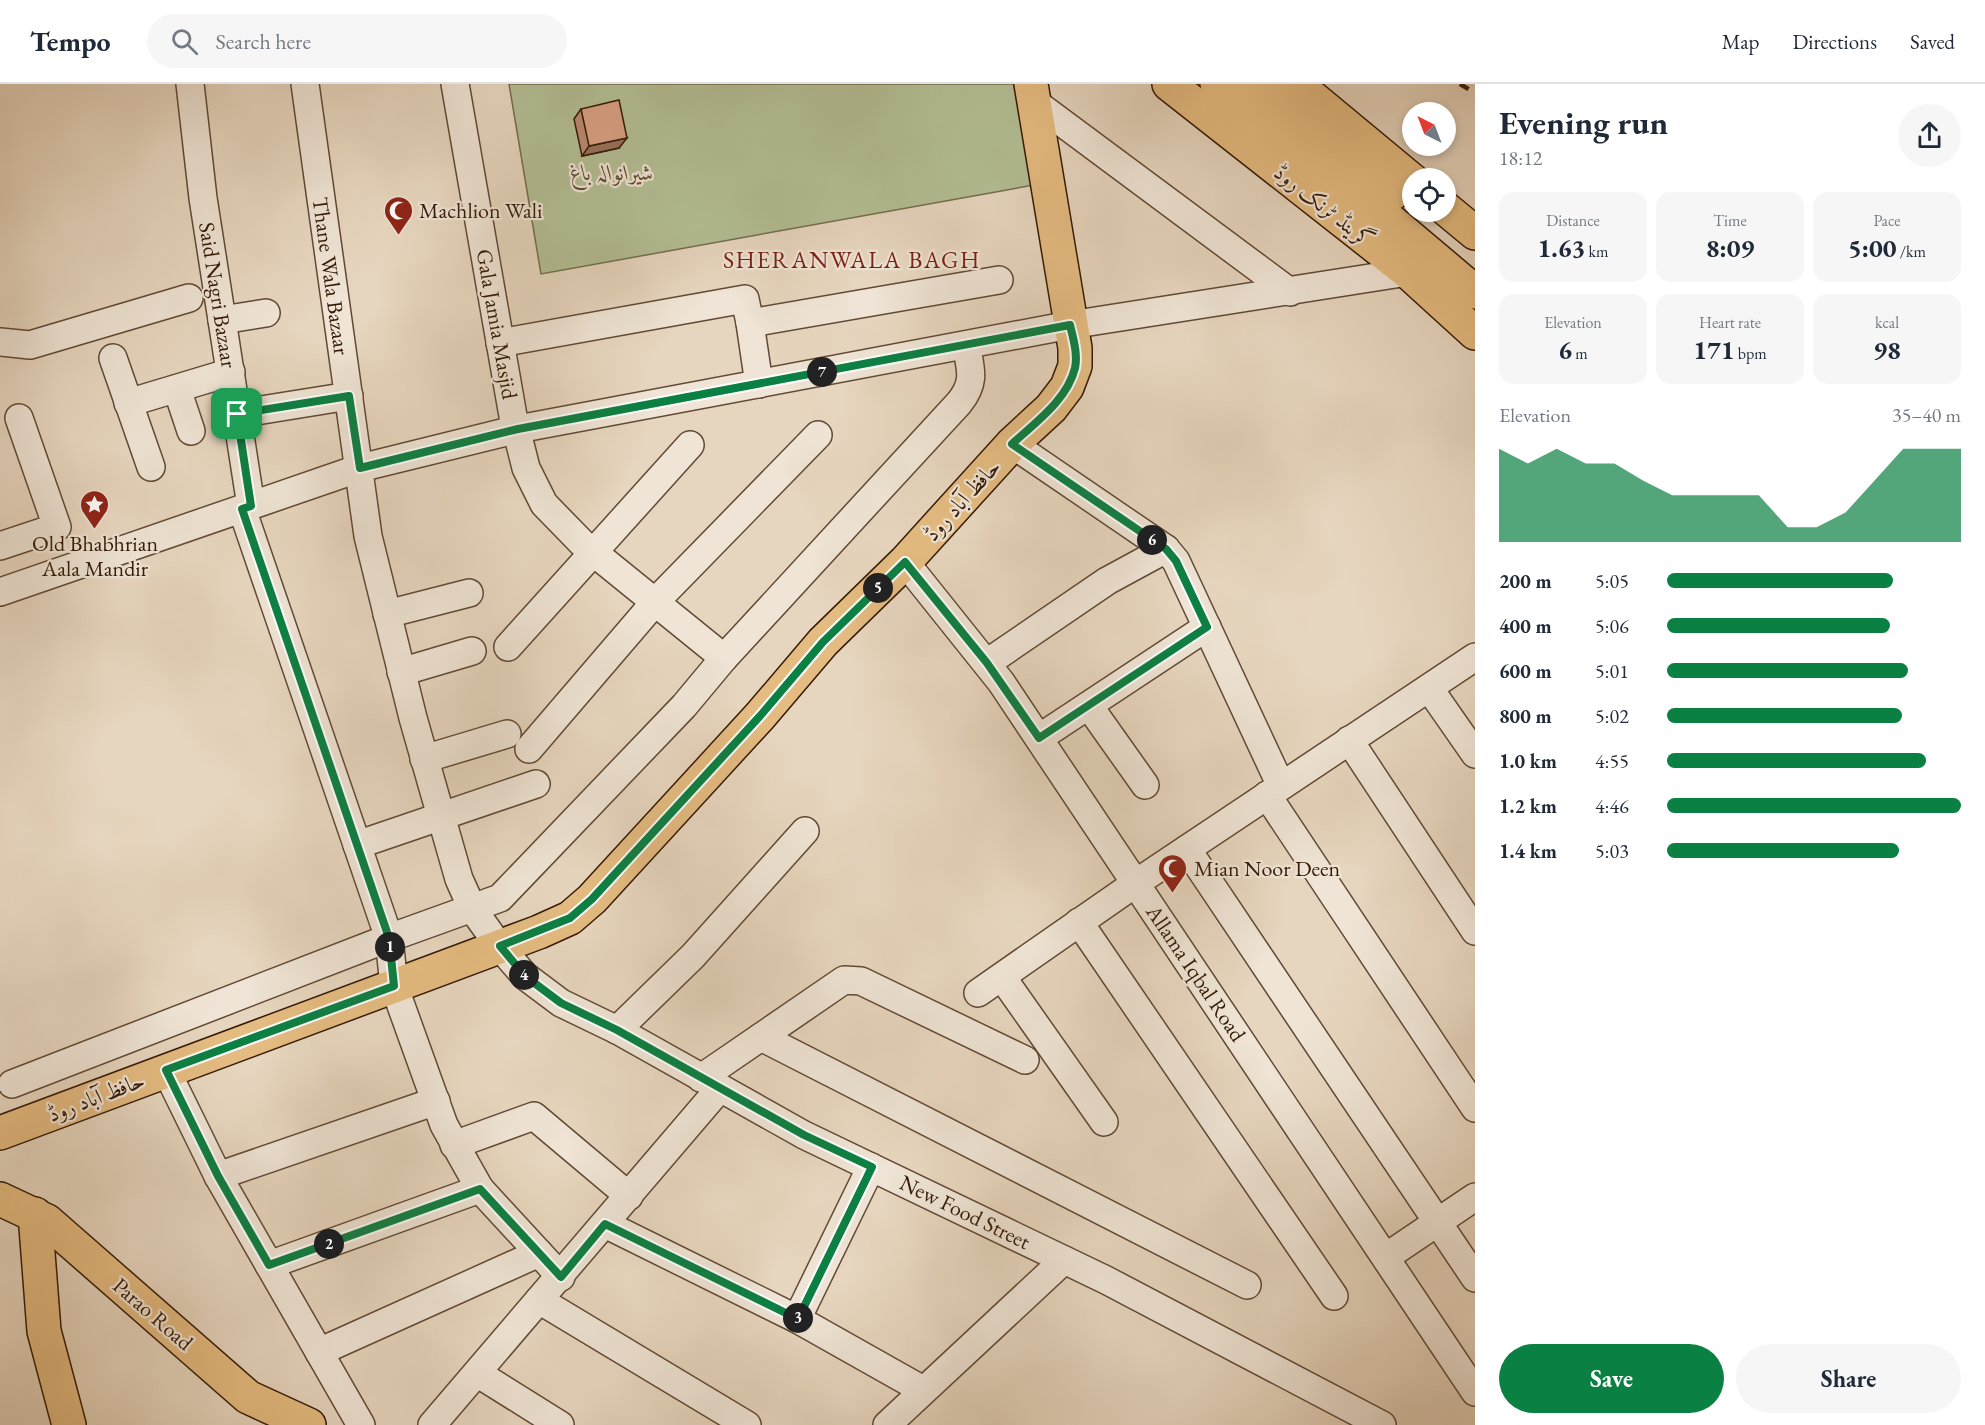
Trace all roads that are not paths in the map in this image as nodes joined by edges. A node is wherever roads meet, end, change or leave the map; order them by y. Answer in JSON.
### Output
{"nodes":[{"id":1,"x":190,"y":84,"type":"edge"},
{"id":2,"x":305,"y":84,"type":"edge"},
{"id":3,"x":455,"y":84,"type":"edge"},
{"id":4,"x":1169,"y":84,"type":"edge"},
{"id":5,"x":1217,"y":84,"type":"edge"},
{"id":6,"x":1260,"y":84,"type":"edge"},
{"id":7,"x":1296,"y":84,"type":"edge"},
{"id":8,"x":1032,"y":93,"type":"edge"},
{"id":9,"x":1402,"y":172,"type":"edge"},
{"id":10,"x":1456,"y":217,"type":"edge"},
{"id":11,"x":1475,"y":233,"type":"edge"},
{"id":12,"x":1475,"y":266,"type":"edge"},
{"id":13,"x":1408,"y":272,"type":"junction"},
{"id":14,"x":999,"y":280,"type":"dead end"},
{"id":15,"x":1290,"y":292,"type":"junction"},
{"id":16,"x":1475,"y":292,"type":"edge"},
{"id":17,"x":189,"y":298,"type":"dead end"},
{"id":18,"x":266,"y":313,"type":"dead end"},
{"id":19,"x":222,"y":320,"type":"junction"},
{"id":20,"x":750,"y":323,"type":"junction"},
{"id":21,"x":1070,"y":325,"type":"junction"},
{"id":22,"x":1475,"y":333,"type":"edge"},
{"id":23,"x":0,"y":342,"type":"edge"},
{"id":24,"x":500,"y":343,"type":"junction"},
{"id":25,"x":966,"y":345,"type":"junction"},
{"id":26,"x":113,"y":358,"type":"dead end"},
{"id":27,"x":231,"y":372,"type":"junction"},
{"id":28,"x":759,"y":384,"type":"junction"},
{"id":29,"x":177,"y":389,"type":"junction"},
{"id":30,"x":349,"y":396,"type":"junction"},
{"id":31,"x":128,"y":403,"type":"junction"},
{"id":32,"x":237,"y":414,"type":"junction"},
{"id":33,"x":19,"y":418,"type":"dead end"},
{"id":34,"x":518,"y":429,"type":"junction"},
{"id":35,"x":191,"y":431,"type":"dead end"},
{"id":36,"x":818,"y":435,"type":"dead end"},
{"id":37,"x":1012,"y":444,"type":"junction"},
{"id":38,"x":690,"y":445,"type":"dead end"},
{"id":39,"x":150,"y":467,"type":"dead end"},
{"id":40,"x":360,"y":468,"type":"junction"},
{"id":41,"x":246,"y":507,"type":"junction"},
{"id":42,"x":0,"y":546,"type":"edge"},
{"id":43,"x":1166,"y":549,"type":"junction"},
{"id":44,"x":592,"y":551,"type":"junction"},
{"id":45,"x":905,"y":562,"type":"junction"},
{"id":46,"x":0,"y":592,"type":"edge"},
{"id":47,"x":469,"y":593,"type":"dead end"},
{"id":48,"x":655,"y":602,"type":"junction"},
{"id":49,"x":387,"y":614,"type":"junction"},
{"id":50,"x":1207,"y":627,"type":"junction"},
{"id":51,"x":508,"y":647,"type":"dead end"},
{"id":52,"x":472,"y":651,"type":"dead end"},
{"id":53,"x":1475,"y":657,"type":"edge"},
{"id":54,"x":724,"y":658,"type":"junction"},
{"id":55,"x":987,"y":663,"type":"junction"},
{"id":56,"x":401,"y":672,"type":"junction"},
{"id":57,"x":1429,"y":688,"type":"junction"},
{"id":58,"x":1089,"y":706,"type":"junction"},
{"id":59,"x":1039,"y":738,"type":"junction"},
{"id":60,"x":1350,"y":740,"type":"junction"},
{"id":61,"x":1475,"y":754,"type":"edge"},
{"id":62,"x":424,"y":759,"type":"junction"},
{"id":63,"x":536,"y":784,"type":"dead end"},
{"id":64,"x":1145,"y":785,"type":"dead end"},
{"id":65,"x":1274,"y":791,"type":"junction"},
{"id":66,"x":440,"y":815,"type":"junction"},
{"id":67,"x":805,"y":831,"type":"dead end"},
{"id":68,"x":357,"y":845,"type":"junction"},
{"id":69,"x":1187,"y":849,"type":"junction"},
{"id":70,"x":1136,"y":883,"type":"junction"},
{"id":71,"x":472,"y":908,"type":"junction"},
{"id":72,"x":1079,"y":922,"type":"junction"},
{"id":73,"x":1475,"y":931,"type":"edge"},
{"id":74,"x":389,"y":938,"type":"junction"},
{"id":75,"x":500,"y":946,"type":"junction"},
{"id":76,"x":1002,"y":976,"type":"junction"},
{"id":77,"x":394,"y":986,"type":"junction"},
{"id":78,"x":978,"y":993,"type":"dead end"},
{"id":79,"x":617,"y":1030,"type":"junction"},
{"id":80,"x":761,"y":1037,"type":"junction"},
{"id":81,"x":1025,"y":1060,"type":"dead end"},
{"id":82,"x":166,"y":1070,"type":"junction"},
{"id":83,"x":710,"y":1083,"type":"junction"},
{"id":84,"x":12,"y":1084,"type":"dead end"},
{"id":85,"x":436,"y":1101,"type":"junction"},
{"id":86,"x":1475,"y":1108,"type":"edge"},
{"id":87,"x":1104,"y":1122,"type":"dead end"},
{"id":88,"x":0,"y":1133,"type":"edge"},
{"id":89,"x":454,"y":1145,"type":"junction"},
{"id":90,"x":872,"y":1167,"type":"junction"},
{"id":91,"x":218,"y":1176,"type":"junction"},
{"id":92,"x":480,"y":1189,"type":"junction"},
{"id":93,"x":628,"y":1196,"type":"junction"},
{"id":94,"x":1475,"y":1197,"type":"edge"},
{"id":95,"x":0,"y":1199,"type":"edge"},
{"id":96,"x":34,"y":1215,"type":"junction"},
{"id":97,"x":1438,"y":1222,"type":"junction"},
{"id":98,"x":605,"y":1224,"type":"junction"},
{"id":99,"x":539,"y":1253,"type":"junction"},
{"id":100,"x":1386,"y":1257,"type":"junction"},
{"id":101,"x":1064,"y":1260,"type":"junction"},
{"id":102,"x":269,"y":1265,"type":"junction"},
{"id":103,"x":561,"y":1277,"type":"junction"},
{"id":104,"x":1475,"y":1278,"type":"edge"},
{"id":105,"x":1247,"y":1285,"type":"dead end"},
{"id":106,"x":1334,"y":1296,"type":"dead end"},
{"id":107,"x":539,"y":1300,"type":"junction"},
{"id":108,"x":798,"y":1319,"type":"junction"},
{"id":109,"x":319,"y":1352,"type":"junction"},
{"id":110,"x":477,"y":1373,"type":"junction"},
{"id":111,"x":923,"y":1390,"type":"junction"},
{"id":112,"x":1475,"y":1392,"type":"edge"},
{"id":113,"x":69,"y":1425,"type":"edge"},
{"id":114,"x":309,"y":1425,"type":"edge"},
{"id":115,"x":361,"y":1425,"type":"edge"},
{"id":116,"x":432,"y":1425,"type":"edge"},
{"id":117,"x":560,"y":1425,"type":"edge"},
{"id":118,"x":747,"y":1425,"type":"edge"},
{"id":119,"x":887,"y":1425,"type":"edge"},
{"id":120,"x":1382,"y":1425,"type":"edge"}],
"edges":[{"from":1,"to":19,"type":"street","name":"Said Nagri Bazaar"},
{"from":2,"to":30,"type":"street","name":"Thane Wala Bazaar"},
{"from":3,"to":24,"type":"street","name":"Gala Jamia Masjid"},
{"from":4,"to":13,"type":"main road","name":"گرینڈ ٹرنک روڈ"},
{"from":5,"to":16,"type":"main road"},
{"from":6,"to":12,"type":"main road"},
{"from":7,"to":9,"type":"main road"},
{"from":8,"to":15,"type":"street"},
{"from":8,"to":21,"type":"main road","name":"حافظ آباد روڈ"},
{"from":10,"to":11,"type":"main road"},
{"from":13,"to":15,"type":"street"},
{"from":13,"to":22,"type":"main road","name":"گرینڈ ٹرنک روڈ"},
{"from":14,"to":20,"type":"street"},
{"from":15,"to":21,"type":"street"},
{"from":17,"to":23,"type":"street"},
{"from":18,"to":19,"type":"street"},
{"from":19,"to":27,"type":"street","name":"Said Nagri Bazaar"},
{"from":20,"to":24,"type":"street"},
{"from":20,"to":28,"type":"street"},
{"from":21,"to":25,"type":"street"},
{"from":21,"to":37,"type":"main road","name":"حافظ آباد روڈ"},
{"from":24,"to":34,"type":"street","name":"Gala Jamia Masjid"},
{"from":25,"to":28,"type":"street"},
{"from":25,"to":54,"type":"street"},
{"from":26,"to":31,"type":"street"},
{"from":27,"to":29,"type":"street"},
{"from":27,"to":32,"type":"street","name":"Said Nagri Bazaar"},
{"from":28,"to":34,"type":"street"},
{"from":29,"to":31,"type":"street"},
{"from":29,"to":35,"type":"street"},
{"from":30,"to":32,"type":"street"},
{"from":30,"to":40,"type":"street","name":"Thane Wala Bazaar"},
{"from":31,"to":39,"type":"street"},
{"from":32,"to":41,"type":"street","name":"Said Nagri Bazaar"},
{"from":33,"to":42,"type":"street"},
{"from":34,"to":40,"type":"street"},
{"from":34,"to":44,"type":"street","name":"Gala Jamia Masjid"},
{"from":36,"to":48,"type":"street"},
{"from":37,"to":43,"type":"street"},
{"from":37,"to":45,"type":"main road","name":"حافظ آباد روڈ"},
{"from":38,"to":44,"type":"street"},
{"from":40,"to":41,"type":"street"},
{"from":40,"to":49,"type":"street","name":"Thane Wala Bazaar"},
{"from":41,"to":46,"type":"street"},
{"from":41,"to":68,"type":"street","name":"Said Nagri Bazaar"},
{"from":43,"to":50,"type":"street"},
{"from":43,"to":55,"type":"street"},
{"from":44,"to":48,"type":"street","name":"Gala Jamia Masjid"},
{"from":44,"to":51,"type":"street"},
{"from":45,"to":55,"type":"street","name":"Allama Iqbal Road"},
{"from":45,"to":75,"type":"main road","name":"حافظ آباد روڈ"},
{"from":47,"to":49,"type":"street"},
{"from":48,"to":54,"type":"street","name":"Gala Jamia Masjid"},
{"from":48,"to":62,"type":"street"},
{"from":49,"to":56,"type":"street","name":"Thane Wala Bazaar"},
{"from":50,"to":58,"type":"street"},
{"from":50,"to":65,"type":"street"},
{"from":52,"to":56,"type":"street"},
{"from":53,"to":57,"type":"street"},
{"from":54,"to":71,"type":"street"},
{"from":55,"to":59,"type":"street","name":"Allama Iqbal Road"},
{"from":56,"to":62,"type":"street","name":"New Food Street"},
{"from":57,"to":60,"type":"street"},
{"from":57,"to":61,"type":"street"},
{"from":58,"to":59,"type":"street"},
{"from":58,"to":64,"type":"street"},
{"from":59,"to":70,"type":"street","name":"Allama Iqbal Road"},
{"from":60,"to":65,"type":"street"},
{"from":60,"to":73,"type":"street"},
{"from":62,"to":66,"type":"street","name":"New Food Street"},
{"from":63,"to":66,"type":"street"},
{"from":65,"to":69,"type":"street"},
{"from":65,"to":86,"type":"street"},
{"from":66,"to":68,"type":"street"},
{"from":66,"to":71,"type":"street","name":"New Food Street"},
{"from":67,"to":79,"type":"street"},
{"from":68,"to":74,"type":"street","name":"Said Nagri Bazaar"},
{"from":69,"to":70,"type":"street"},
{"from":69,"to":97,"type":"street"},
{"from":70,"to":72,"type":"street"},
{"from":70,"to":100,"type":"street","name":"Allama Iqbal Road"},
{"from":71,"to":74,"type":"street"},
{"from":71,"to":75,"type":"street","name":"New Food Street"},
{"from":72,"to":76,"type":"street"},
{"from":72,"to":106,"type":"street"},
{"from":74,"to":77,"type":"street","name":"Said Nagri Bazaar"},
{"from":74,"to":84,"type":"street"},
{"from":75,"to":77,"type":"main road","name":"حافظ آباد روڈ"},
{"from":75,"to":79,"type":"street","name":"New Food Street"},
{"from":76,"to":78,"type":"street"},
{"from":76,"to":87,"type":"street"},
{"from":77,"to":82,"type":"main road","name":"حافظ آباد روڈ"},
{"from":77,"to":85,"type":"street","name":"Said Nagri Bazaar"},
{"from":79,"to":83,"type":"street","name":"New Food Street"},
{"from":80,"to":81,"type":"street"},
{"from":80,"to":83,"type":"street"},
{"from":80,"to":105,"type":"street"},
{"from":82,"to":88,"type":"main road","name":"حافظ آباد روڈ"},
{"from":82,"to":91,"type":"street"},
{"from":83,"to":90,"type":"street","name":"New Food Street"},
{"from":83,"to":93,"type":"street"},
{"from":85,"to":89,"type":"street","name":"Said Nagri Bazaar"},
{"from":85,"to":91,"type":"street"},
{"from":89,"to":92,"type":"street","name":"Said Nagri Bazaar"},
{"from":89,"to":93,"type":"street"},
{"from":90,"to":101,"type":"street","name":"New Food Street"},
{"from":90,"to":108,"type":"street"},
{"from":91,"to":102,"type":"street"},
{"from":92,"to":99,"type":"street","name":"Said Nagri Bazaar"},
{"from":92,"to":102,"type":"street"},
{"from":93,"to":98,"type":"street"},
{"from":94,"to":97,"type":"street"},
{"from":95,"to":96,"type":"main road","name":"Parao Road"},
{"from":96,"to":113,"type":"main road"},
{"from":96,"to":114,"type":"main road","name":"Parao Road"},
{"from":97,"to":100,"type":"street"},
{"from":97,"to":104,"type":"street"},
{"from":98,"to":103,"type":"street"},
{"from":98,"to":108,"type":"street"},
{"from":99,"to":103,"type":"street","name":"Said Nagri Bazaar"},
{"from":99,"to":109,"type":"street"},
{"from":100,"to":112,"type":"street","name":"Allama Iqbal Road"},
{"from":101,"to":111,"type":"street"},
{"from":101,"to":120,"type":"street","name":"New Food Street"},
{"from":102,"to":109,"type":"street"},
{"from":103,"to":107,"type":"street"},
{"from":107,"to":110,"type":"street"},
{"from":107,"to":118,"type":"street"},
{"from":108,"to":111,"type":"street"},
{"from":109,"to":115,"type":"street"},
{"from":110,"to":116,"type":"street"},
{"from":110,"to":117,"type":"street"},
{"from":111,"to":119,"type":"street"}]}
